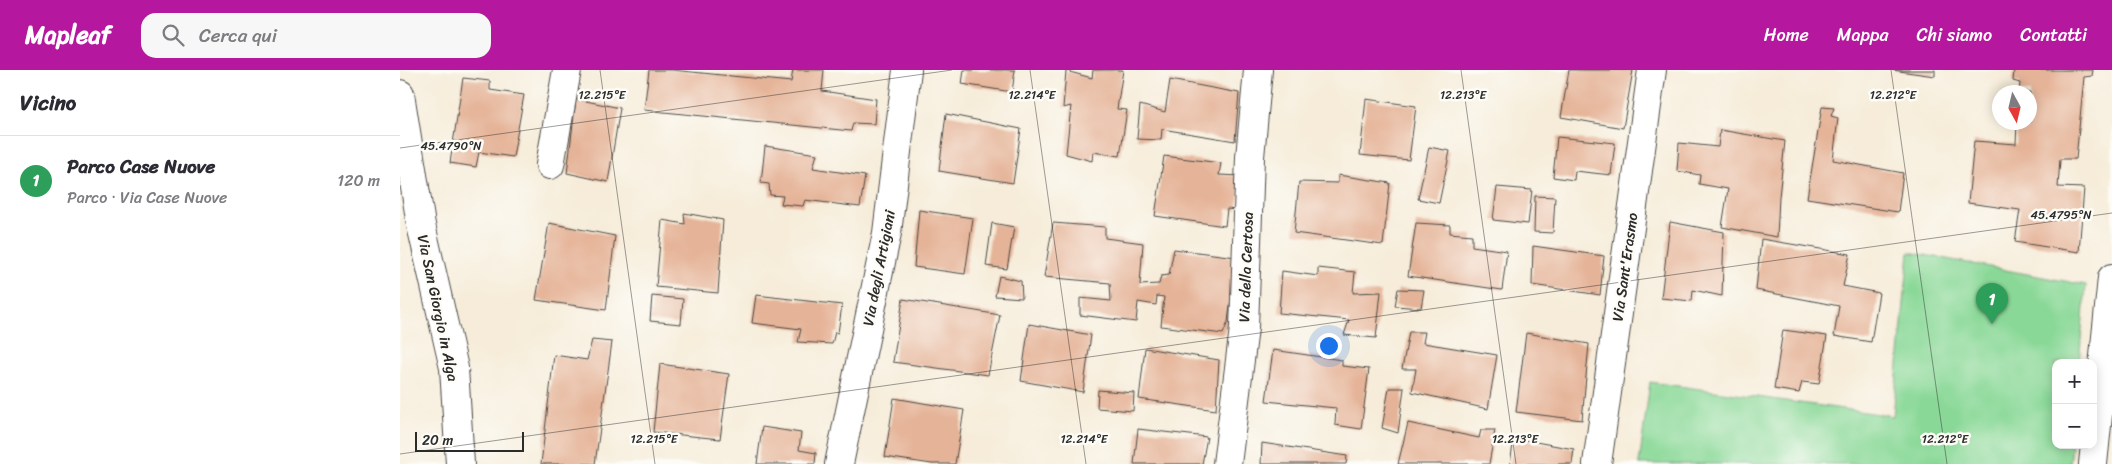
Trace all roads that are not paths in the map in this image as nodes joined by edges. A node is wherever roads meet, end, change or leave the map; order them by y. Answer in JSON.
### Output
{"nodes":[{"id":1,"x":567,"y":70,"type":"edge"},
{"id":2,"x":907,"y":70,"type":"edge"},
{"id":3,"x":1258,"y":70,"type":"edge"},
{"id":4,"x":1652,"y":70,"type":"edge"},
{"id":5,"x":400,"y":94,"type":"edge"},
{"id":6,"x":550,"y":165,"type":"dead end"},
{"id":7,"x":2112,"y":278,"type":"edge"},
{"id":8,"x":460,"y":464,"type":"edge"},
{"id":9,"x":839,"y":464,"type":"edge"},
{"id":10,"x":1227,"y":464,"type":"edge"},
{"id":11,"x":1597,"y":464,"type":"edge"},
{"id":12,"x":2093,"y":464,"type":"edge"}],
"edges":[{"from":1,"to":6,"type":"street"},
{"from":2,"to":9,"type":"street","name":"Via degli Artigiani"},
{"from":3,"to":10,"type":"street","name":"Via della Certosa"},
{"from":4,"to":11,"type":"street","name":"Via Sant'Erasmo"},
{"from":5,"to":8,"type":"street","name":"Via San Giorgio in Alga"},
{"from":7,"to":12,"type":"street"}]}
